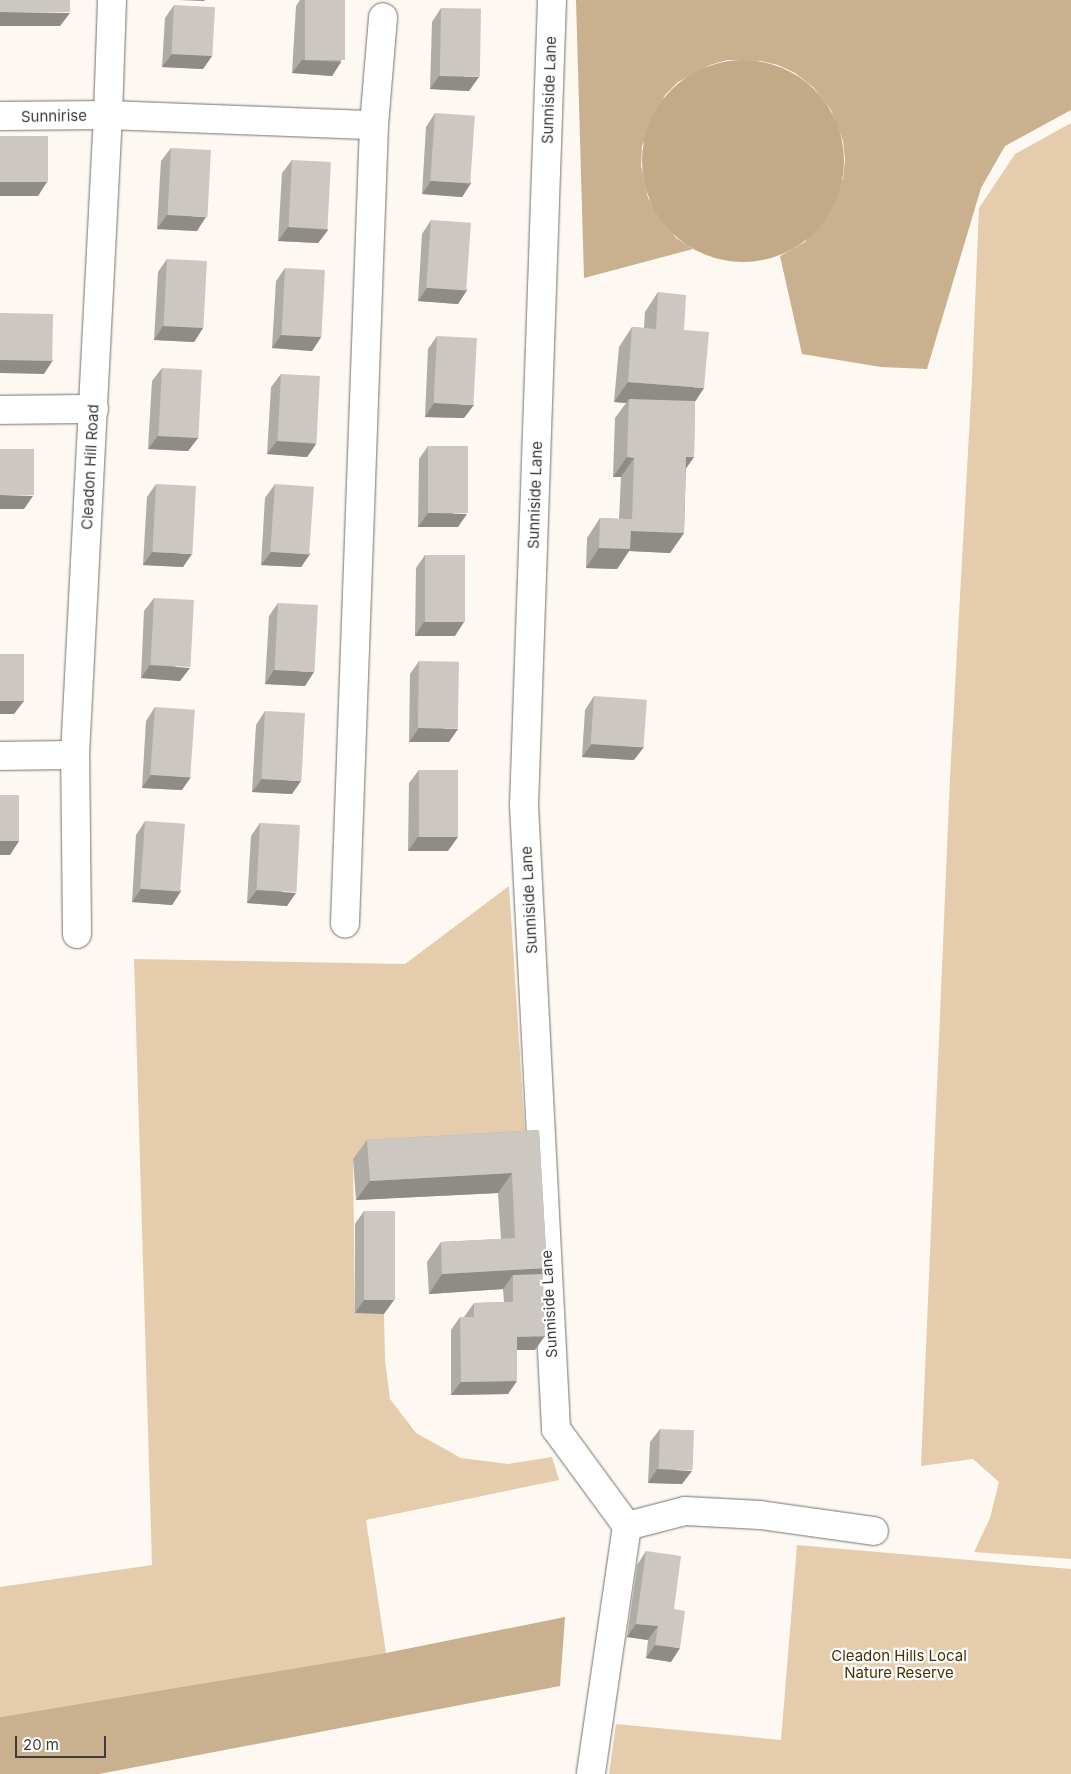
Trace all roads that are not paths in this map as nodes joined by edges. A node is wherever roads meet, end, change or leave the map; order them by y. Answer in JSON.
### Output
{"nodes":[{"id":1,"x":112,"y":0,"type":"edge"},
{"id":2,"x":552,"y":0,"type":"edge"},
{"id":3,"x":383,"y":17,"type":"dead end"},
{"id":4,"x":0,"y":116,"type":"edge"},
{"id":5,"x":108,"y":116,"type":"junction"},
{"id":6,"x":374,"y":125,"type":"junction"},
{"id":7,"x":94,"y":409,"type":"junction"},
{"id":8,"x":0,"y":410,"type":"edge"},
{"id":9,"x":75,"y":755,"type":"junction"},
{"id":10,"x":0,"y":756,"type":"edge"},
{"id":11,"x":345,"y":923,"type":"dead end"},
{"id":12,"x":77,"y":934,"type":"dead end"},
{"id":13,"x":627,"y":1526,"type":"junction"},
{"id":14,"x":874,"y":1531,"type":"dead end"},
{"id":15,"x":591,"y":1774,"type":"edge"}],
"edges":[{"from":1,"to":5,"type":"street","name":"Cleadon Hill Road"},
{"from":2,"to":13,"type":"street","name":"Sunniside Lane"},
{"from":3,"to":6,"type":"street"},
{"from":4,"to":5,"type":"street","name":"Sunnirise"},
{"from":5,"to":6,"type":"street","name":"Sunnirise"},
{"from":5,"to":7,"type":"street","name":"Cleadon Hill Road"},
{"from":6,"to":11,"type":"street"},
{"from":7,"to":8,"type":"street"},
{"from":7,"to":9,"type":"street","name":"Cleadon Hill Road"},
{"from":9,"to":10,"type":"street"},
{"from":9,"to":12,"type":"street","name":"Cleadon Hill Road"},
{"from":13,"to":14,"type":"street"},
{"from":13,"to":15,"type":"street"}]}
